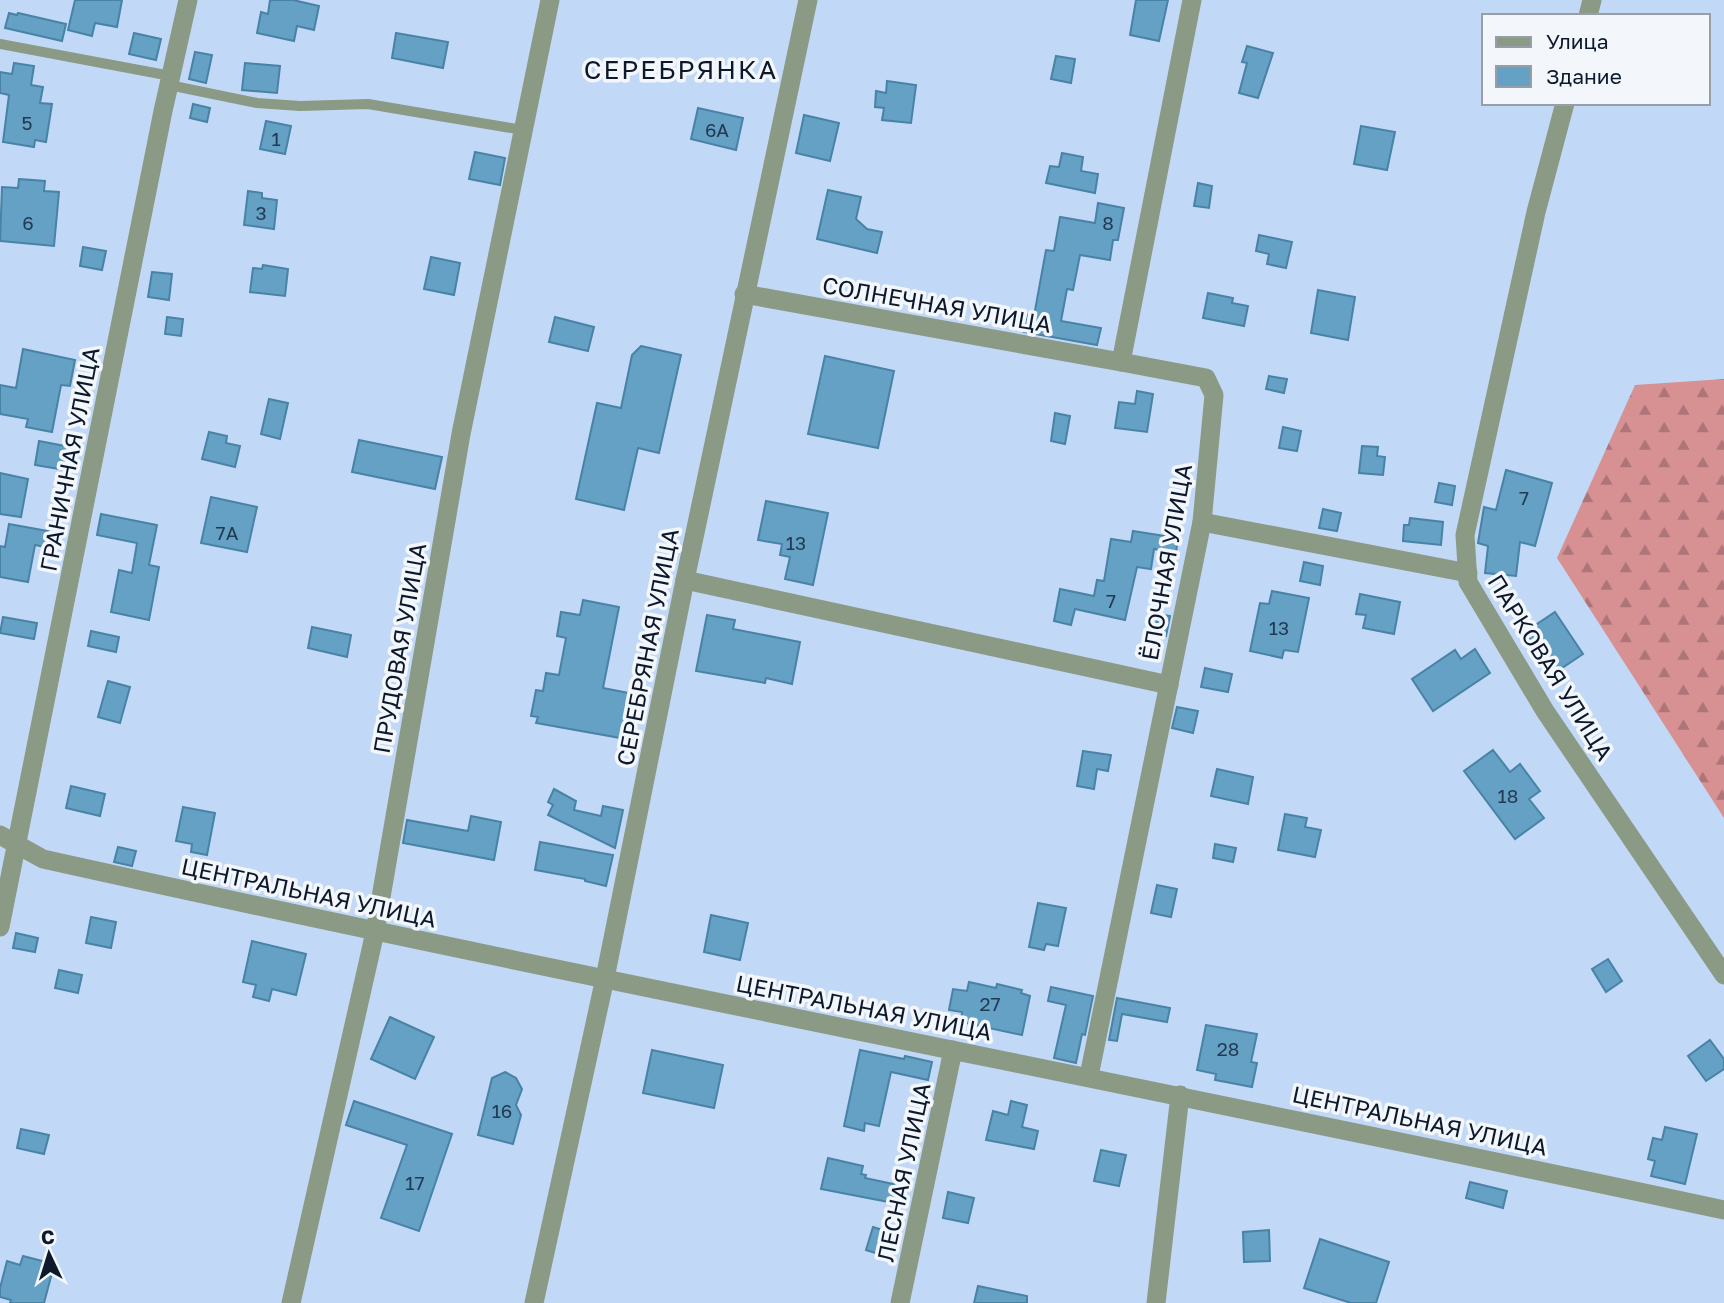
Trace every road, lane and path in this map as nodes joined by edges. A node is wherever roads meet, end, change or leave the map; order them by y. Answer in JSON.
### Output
{"nodes":[{"id":1,"x":188,"y":0,"type":"edge"},
{"id":2,"x":550,"y":0,"type":"edge"},
{"id":3,"x":808,"y":0,"type":"edge"},
{"id":4,"x":1192,"y":0,"type":"edge"},
{"id":5,"x":0,"y":44,"type":"edge"},
{"id":6,"x":170,"y":80,"type":"junction"},
{"id":7,"x":1564,"y":105,"type":"edge"},
{"id":8,"x":523,"y":130,"type":"junction"},
{"id":9,"x":744,"y":294,"type":"junction"},
{"id":10,"x":1121,"y":362,"type":"junction"},
{"id":11,"x":1202,"y":522,"type":"junction"},
{"id":12,"x":1468,"y":573,"type":"junction"},
{"id":13,"x":685,"y":580,"type":"junction"},
{"id":14,"x":1169,"y":685,"type":"junction"},
{"id":15,"x":0,"y":835,"type":"edge"},
{"id":16,"x":18,"y":844,"type":"junction"},
{"id":17,"x":0,"y":927,"type":"edge"},
{"id":18,"x":375,"y":932,"type":"junction"},
{"id":19,"x":1724,"y":975,"type":"edge"},
{"id":20,"x":605,"y":978,"type":"junction"},
{"id":21,"x":953,"y":1050,"type":"junction"},
{"id":22,"x":1089,"y":1076,"type":"junction"},
{"id":23,"x":1180,"y":1095,"type":"junction"},
{"id":24,"x":1724,"y":1210,"type":"edge"},
{"id":25,"x":291,"y":1303,"type":"edge"},
{"id":26,"x":534,"y":1303,"type":"edge"},
{"id":27,"x":900,"y":1303,"type":"edge"},
{"id":28,"x":1156,"y":1303,"type":"edge"}],
"edges":[{"from":1,"to":6,"type":"street","name":"ГРАНИЧНАЯ УЛИЦА"},
{"from":2,"to":8,"type":"street","name":"ПРУДОВАЯ УЛИЦА"},
{"from":3,"to":9,"type":"street","name":"СЕРЕБРЯНАЯ УЛИЦА"},
{"from":4,"to":10,"type":"street"},
{"from":5,"to":6,"type":"lane"},
{"from":6,"to":8,"type":"lane"},
{"from":6,"to":16,"type":"street","name":"ГРАНИЧНАЯ УЛИЦА"},
{"from":7,"to":12,"type":"street","name":"ПАРКОВАЯ УЛИЦА"},
{"from":8,"to":18,"type":"street","name":"ПРУДОВАЯ УЛИЦА"},
{"from":9,"to":10,"type":"street","name":"СОЛНЕЧНАЯ УЛИЦА"},
{"from":9,"to":13,"type":"street","name":"СЕРЕБРЯНАЯ УЛИЦА"},
{"from":10,"to":11,"type":"street","name":"ЁЛОЧНАЯ УЛИЦА"},
{"from":11,"to":12,"type":"street"},
{"from":11,"to":14,"type":"street","name":"ЁЛОЧНАЯ УЛИЦА"},
{"from":12,"to":19,"type":"street","name":"ПАРКОВАЯ УЛИЦА"},
{"from":13,"to":14,"type":"street"},
{"from":13,"to":20,"type":"street","name":"СЕРЕБРЯНАЯ УЛИЦА"},
{"from":14,"to":22,"type":"street","name":"ЁЛОЧНАЯ УЛИЦА"},
{"from":15,"to":16,"type":"street","name":"ЦЕНТРАЛЬНАЯ УЛИЦА"},
{"from":16,"to":17,"type":"street","name":"ГРАНИЧНАЯ УЛИЦА"},
{"from":16,"to":18,"type":"street","name":"ЦЕНТРАЛЬНАЯ УЛИЦА"},
{"from":18,"to":20,"type":"street","name":"ЦЕНТРАЛЬНАЯ УЛИЦА"},
{"from":18,"to":25,"type":"street","name":"ПРУДОВАЯ УЛИЦА"},
{"from":20,"to":21,"type":"street","name":"ЦЕНТРАЛЬНАЯ УЛИЦА"},
{"from":20,"to":26,"type":"street","name":"СЕРЕБРЯНАЯ УЛИЦА"},
{"from":21,"to":22,"type":"street","name":"ЦЕНТРАЛЬНАЯ УЛИЦА"},
{"from":21,"to":27,"type":"street","name":"ЛЕСНАЯ УЛИЦА"},
{"from":22,"to":23,"type":"street","name":"ЦЕНТРАЛЬНАЯ УЛИЦА"},
{"from":23,"to":24,"type":"street","name":"ЦЕНТРАЛЬНАЯ УЛИЦА"},
{"from":23,"to":28,"type":"street"}]}
